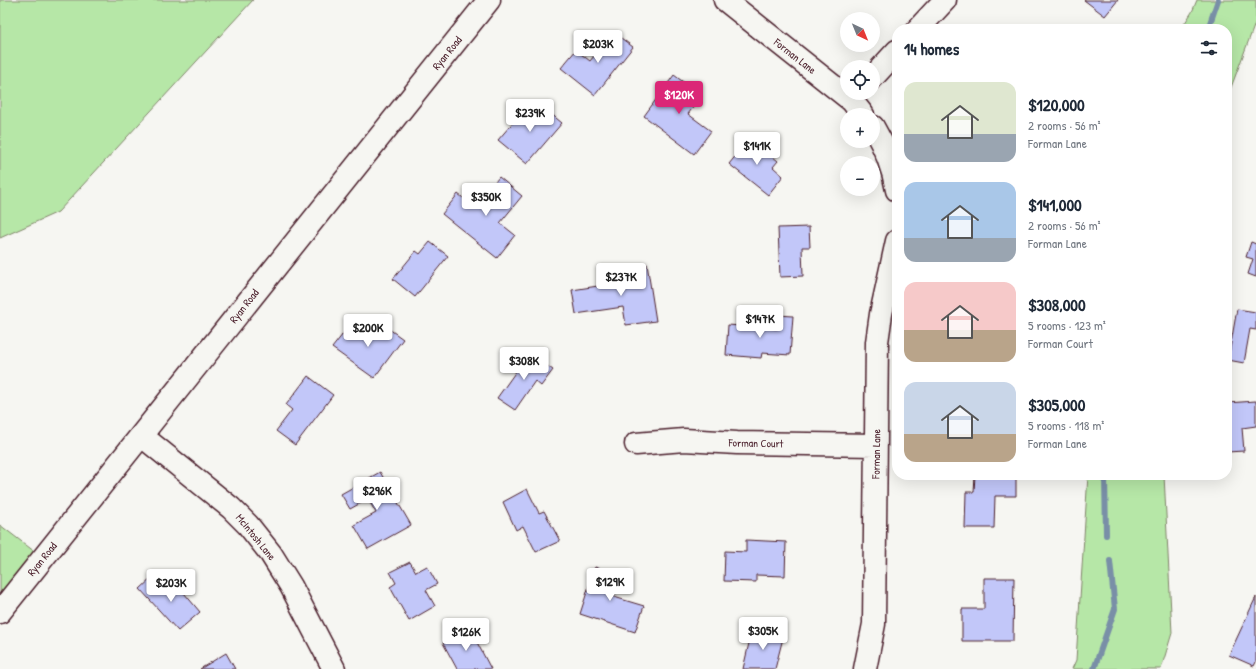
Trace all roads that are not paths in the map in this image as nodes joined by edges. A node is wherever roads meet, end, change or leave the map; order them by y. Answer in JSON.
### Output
{"nodes":[{"id":1,"x":489,"y":0,"type":"edge"},
{"id":2,"x":725,"y":0,"type":"edge"},
{"id":3,"x":945,"y":0,"type":"edge"},
{"id":4,"x":923,"y":24,"type":"edge"},
{"id":5,"x":892,"y":56,"type":"edge"},
{"id":6,"x":880,"y":69,"type":"edge"},
{"id":7,"x":858,"y":103,"type":"edge"},
{"id":8,"x":880,"y":139,"type":"edge"},
{"id":9,"x":892,"y":167,"type":"edge"},
{"id":10,"x":892,"y":264,"type":"edge"},
{"id":11,"x":142,"y":436,"type":"junction"},
{"id":12,"x":636,"y":444,"type":"dead end"},
{"id":13,"x":876,"y":445,"type":"junction"},
{"id":14,"x":0,"y":612,"type":"edge"},
{"id":15,"x":334,"y":669,"type":"edge"},
{"id":16,"x":865,"y":669,"type":"edge"}],
"edges":[{"from":1,"to":11,"type":"street","name":"Ryan Road"},
{"from":2,"to":7,"type":"street","name":"Forman Lane"},
{"from":3,"to":4,"type":"street"},
{"from":5,"to":6,"type":"street"},
{"from":8,"to":9,"type":"street"},
{"from":10,"to":13,"type":"street","name":"Forman Lane"},
{"from":11,"to":14,"type":"street","name":"Ryan Road"},
{"from":11,"to":15,"type":"street","name":"McIntosh Lane"},
{"from":12,"to":13,"type":"street","name":"Forman Court"},
{"from":13,"to":16,"type":"street","name":"Forman Lane"}]}
